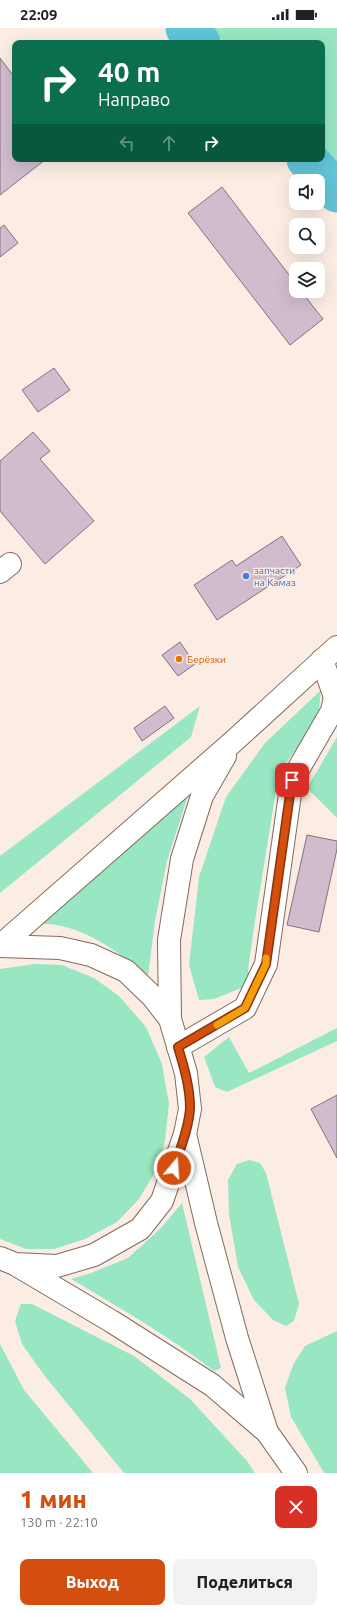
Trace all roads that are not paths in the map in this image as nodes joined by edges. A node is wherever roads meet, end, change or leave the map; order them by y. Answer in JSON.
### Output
{"nodes":[{"id":1,"x":329,"y":653,"type":"edge"},
{"id":2,"x":235,"y":740,"type":"junction"},
{"id":3,"x":0,"y":946,"type":"edge"},
{"id":4,"x":170,"y":1019,"type":"junction"},
{"id":5,"x":178,"y":1047,"type":"junction"},
{"id":6,"x":185,"y":1134,"type":"junction"},
{"id":7,"x":8,"y":1261,"type":"edge"},
{"id":8,"x":267,"y":1432,"type":"junction"},
{"id":9,"x":296,"y":1473,"type":"edge"}],
"edges":[{"from":1,"to":2,"type":"main road"},
{"from":1,"to":5,"type":"main road"},
{"from":2,"to":3,"type":"main road"},
{"from":2,"to":4,"type":"main road"},
{"from":3,"to":4,"type":"main road"},
{"from":4,"to":5,"type":"main road"},
{"from":5,"to":6,"type":"main road"},
{"from":6,"to":7,"type":"main road"},
{"from":6,"to":8,"type":"main road"},
{"from":7,"to":8,"type":"main road"},
{"from":8,"to":9,"type":"main road"}]}
